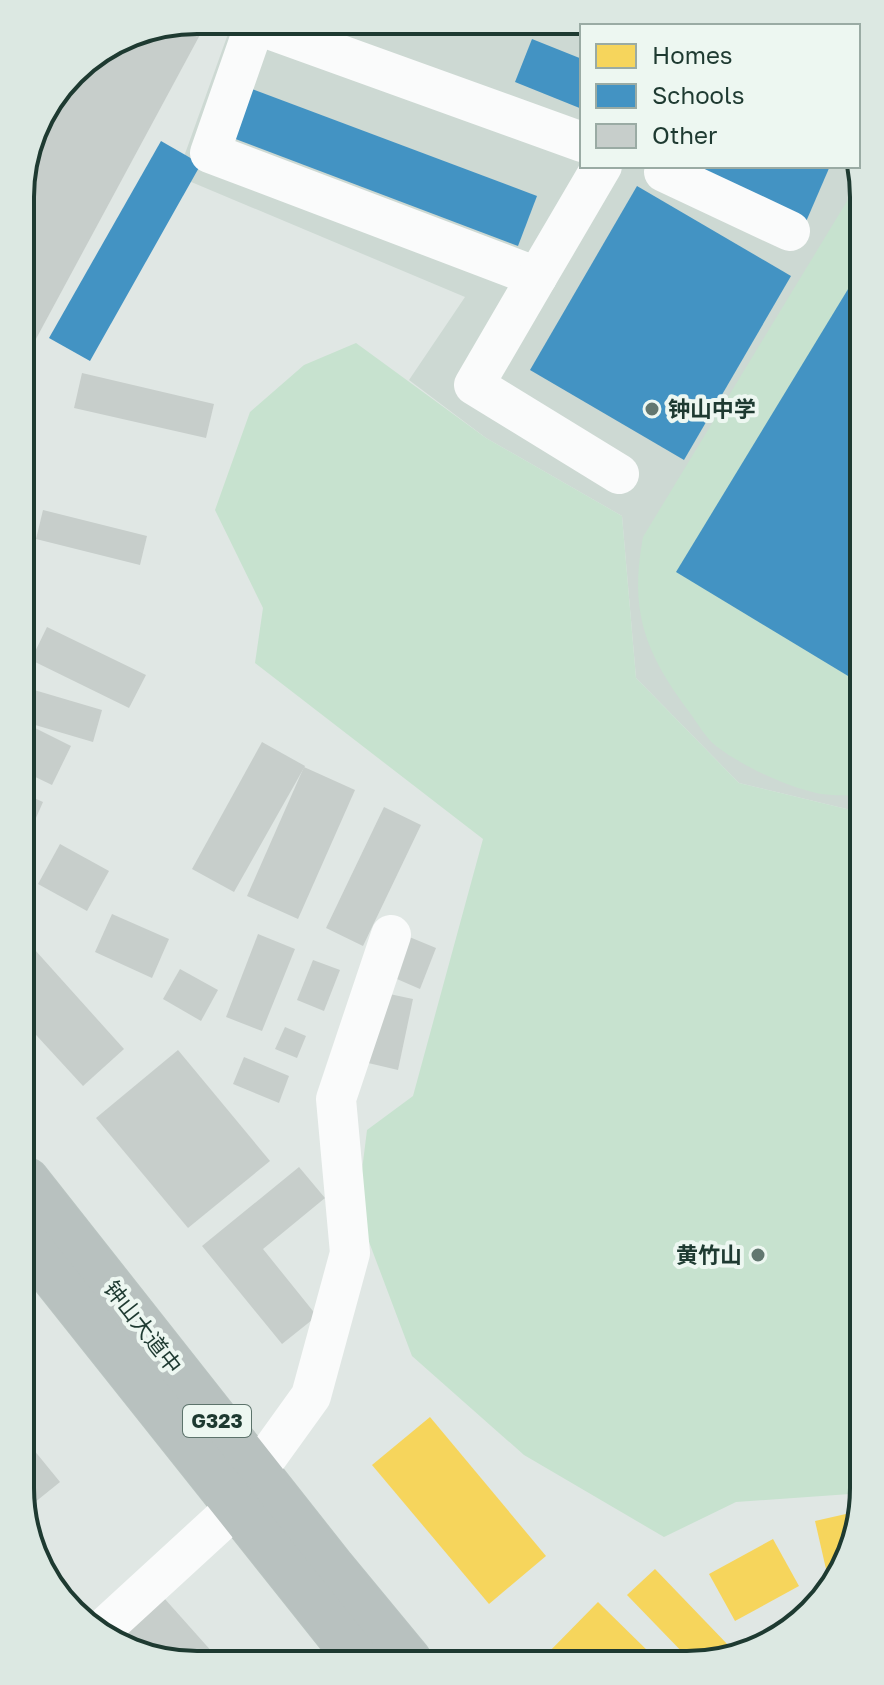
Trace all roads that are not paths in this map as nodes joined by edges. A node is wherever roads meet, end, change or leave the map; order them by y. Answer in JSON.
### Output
{"nodes":[{"id":1,"x":252,"y":34,"type":"edge"},
{"id":2,"x":283,"y":34,"type":"edge"},
{"id":3,"x":580,"y":141,"type":"edge"},
{"id":4,"x":601,"y":168,"type":"edge"},
{"id":5,"x":659,"y":168,"type":"edge"},
{"id":6,"x":790,"y":231,"type":"dead end"},
{"id":7,"x":537,"y":277,"type":"junction"},
{"id":8,"x":619,"y":474,"type":"dead end"},
{"id":9,"x":391,"y":935,"type":"dead end"},
{"id":10,"x":34,"y":1189,"type":"edge"},
{"id":11,"x":34,"y":1253,"type":"edge"},
{"id":12,"x":257,"y":1471,"type":"junction"},
{"id":13,"x":235,"y":1508,"type":"junction"},
{"id":14,"x":109,"y":1624,"type":"edge"},
{"id":15,"x":351,"y":1651,"type":"edge"},
{"id":16,"x":402,"y":1651,"type":"edge"}],
"edges":[{"from":1,"to":7,"type":"lane"},
{"from":2,"to":3,"type":"lane"},
{"from":4,"to":7,"type":"lane"},
{"from":5,"to":6,"type":"lane"},
{"from":7,"to":8,"type":"lane"},
{"from":9,"to":12,"type":"lane"},
{"from":10,"to":12,"type":"highway","name":"钟山大道中","number":"G323"},
{"from":11,"to":13,"type":"highway","name":"钟山大道中","number":"G323"},
{"from":12,"to":13,"type":"lane"},
{"from":12,"to":16,"type":"highway","name":"钟山大道中","number":"G323"},
{"from":13,"to":14,"type":"lane"},
{"from":13,"to":15,"type":"highway","name":"钟山大道中","number":"G323"}]}
